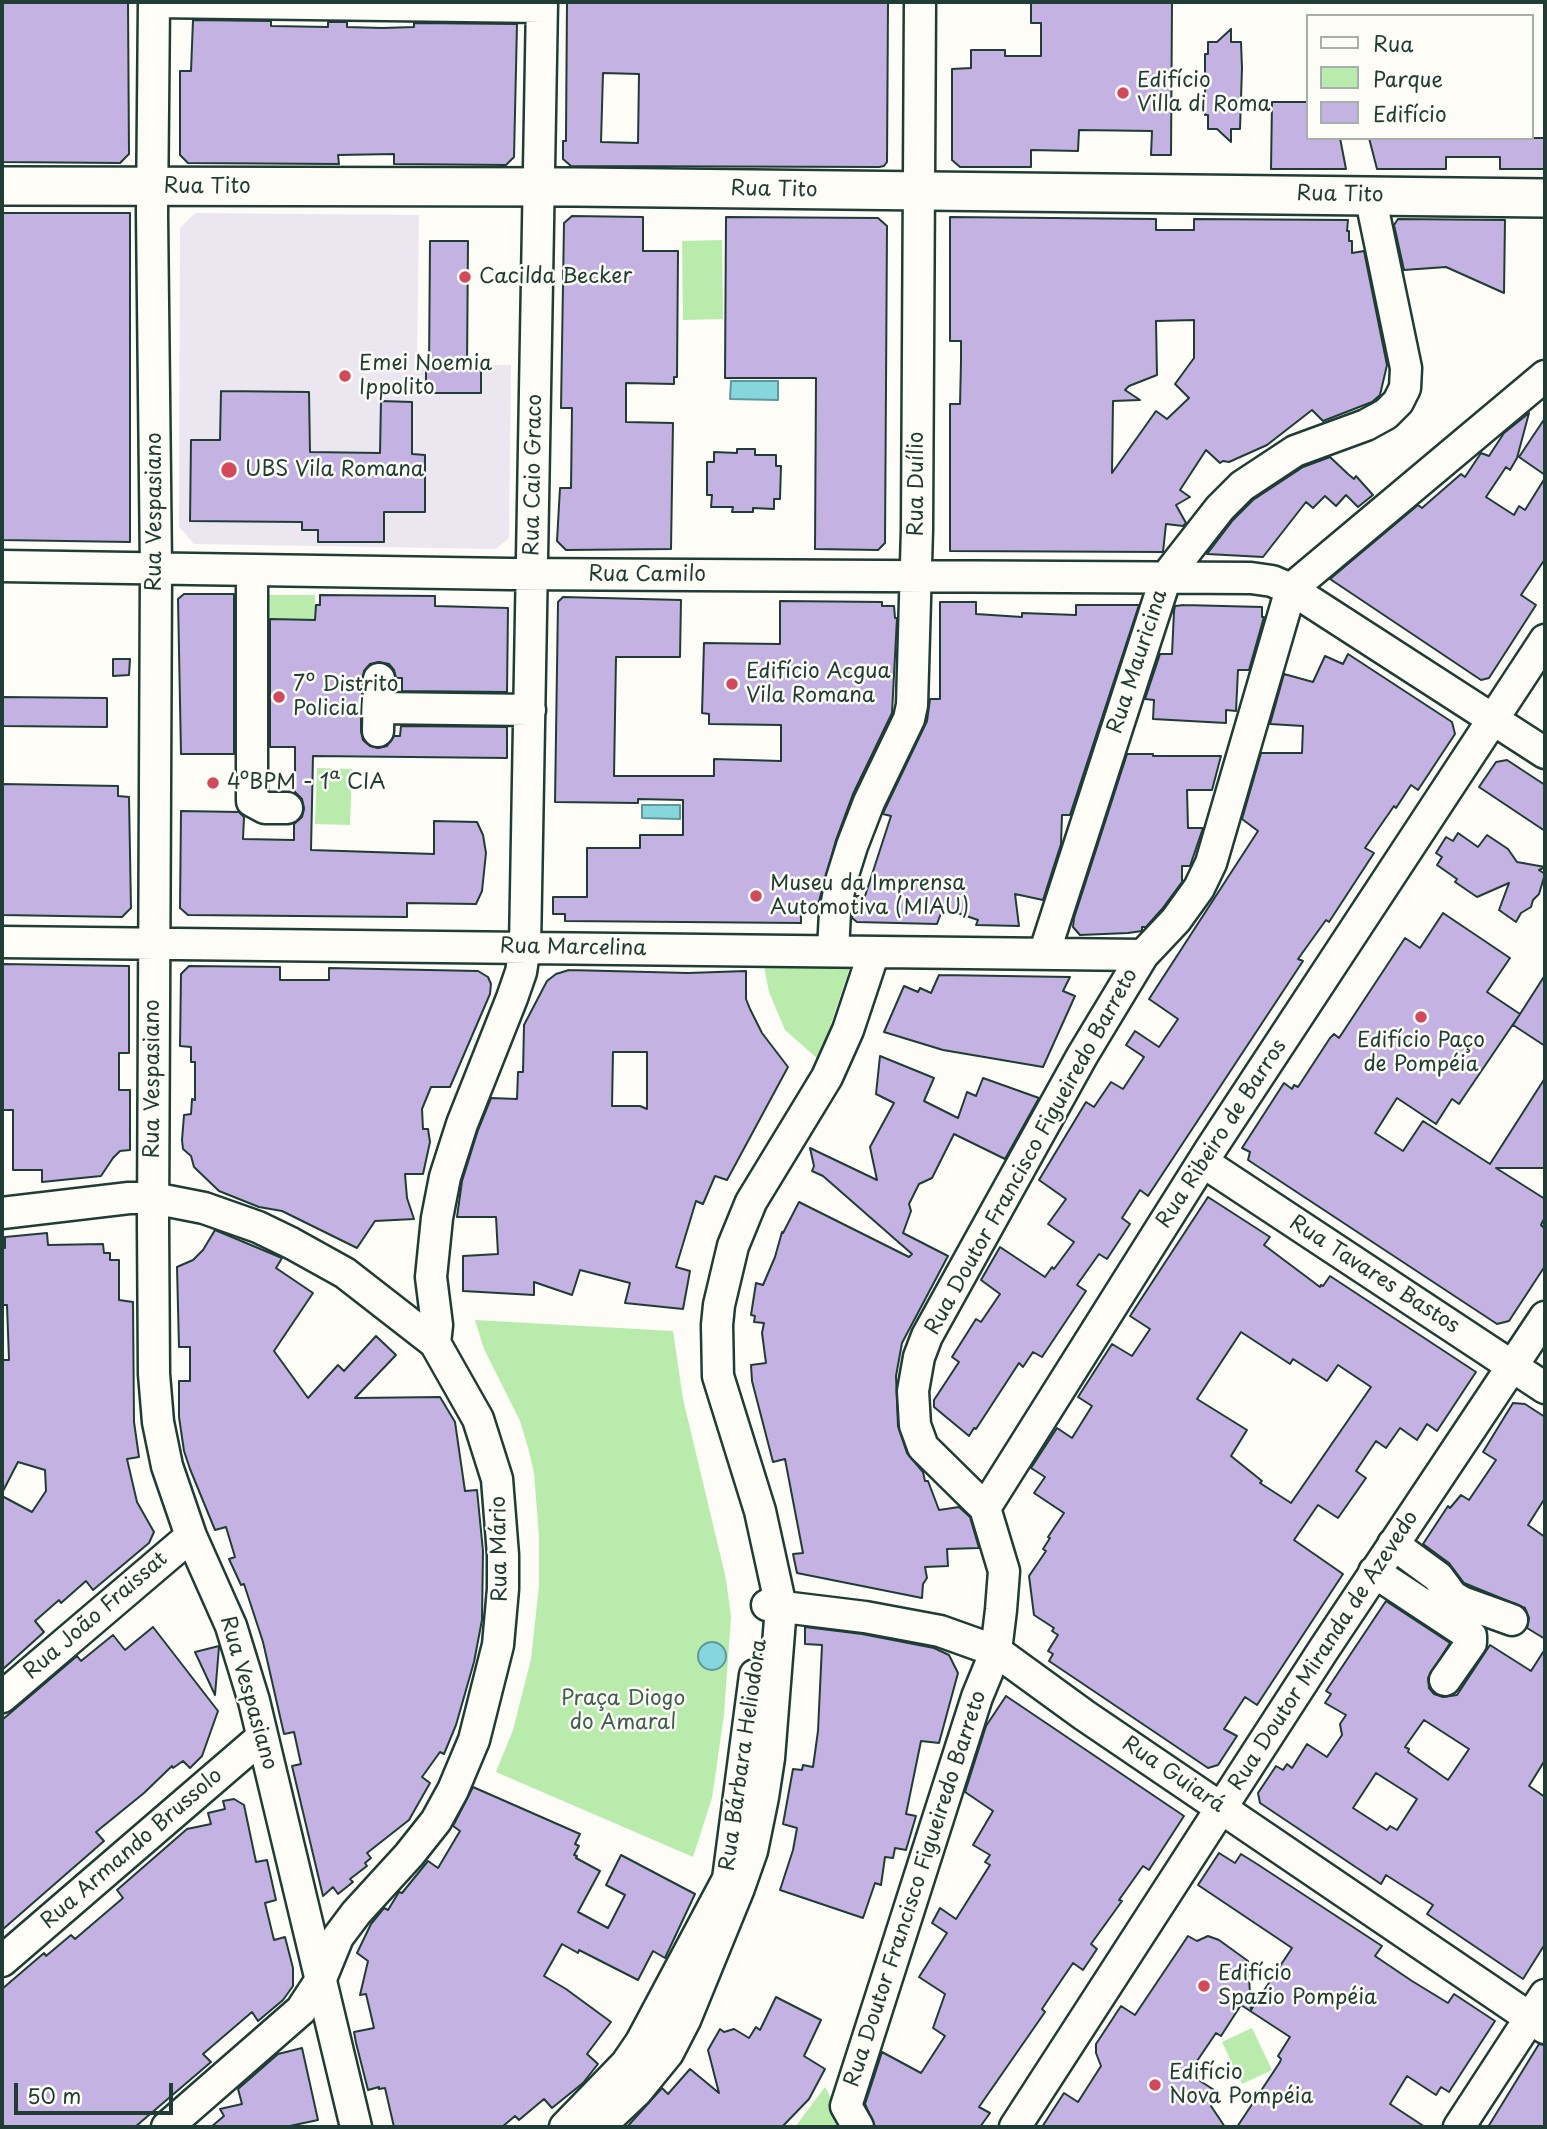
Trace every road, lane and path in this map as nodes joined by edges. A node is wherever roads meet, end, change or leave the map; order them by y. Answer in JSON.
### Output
{"nodes":[{"id":1,"x":154,"y":2,"type":"edge"},
{"id":2,"x":920,"y":2,"type":"edge"},
{"id":3,"x":542,"y":4,"type":"edge"},
{"id":4,"x":2,"y":187,"type":"edge"},
{"id":5,"x":152,"y":187,"type":"junction"},
{"id":6,"x":540,"y":187,"type":"junction"},
{"id":7,"x":919,"y":193,"type":"junction"},
{"id":8,"x":1370,"y":195,"type":"junction"},
{"id":9,"x":1545,"y":198,"type":"edge"},
{"id":10,"x":1545,"y":376,"type":"edge"},
{"id":11,"x":2,"y":566,"type":"edge"},
{"id":12,"x":156,"y":569,"type":"junction"},
{"id":13,"x":252,"y":570,"type":"junction"},
{"id":14,"x":532,"y":574,"type":"junction"},
{"id":15,"x":1166,"y":576,"type":"junction"},
{"id":16,"x":916,"y":577,"type":"junction"},
{"id":17,"x":1291,"y":589,"type":"junction"},
{"id":18,"x":1545,"y":640,"type":"edge"},
{"id":19,"x":378,"y":706,"type":"dead end"},
{"id":20,"x":530,"y":710,"type":"junction"},
{"id":21,"x":1493,"y":719,"type":"junction"},
{"id":22,"x":1545,"y":753,"type":"edge"},
{"id":23,"x":287,"y":808,"type":"dead end"},
{"id":24,"x":2,"y":942,"type":"edge"},
{"id":25,"x":153,"y":943,"type":"junction"},
{"id":26,"x":526,"y":947,"type":"junction"},
{"id":27,"x":833,"y":951,"type":"junction"},
{"id":28,"x":874,"y":952,"type":"junction"},
{"id":29,"x":1044,"y":954,"type":"junction"},
{"id":30,"x":1143,"y":955,"type":"junction"},
{"id":31,"x":1203,"y":1162,"type":"junction"},
{"id":32,"x":153,"y":1198,"type":"junction"},
{"id":33,"x":2,"y":1213,"type":"edge"},
{"id":34,"x":1545,"y":1317,"type":"edge"},
{"id":35,"x":435,"y":1343,"type":"junction"},
{"id":36,"x":1513,"y":1367,"type":"junction"},
{"id":37,"x":1545,"y":1388,"type":"edge"},
{"id":38,"x":985,"y":1508,"type":"junction"},
{"id":39,"x":191,"y":1536,"type":"junction"},
{"id":40,"x":1394,"y":1544,"type":"junction"},
{"id":41,"x":1374,"y":1572,"type":"junction"},
{"id":42,"x":775,"y":1600,"type":"junction"},
{"id":43,"x":1512,"y":1620,"type":"dead end"},
{"id":44,"x":996,"y":1651,"type":"junction"},
{"id":45,"x":1445,"y":1680,"type":"dead end"},
{"id":46,"x":2,"y":1697,"type":"edge"},
{"id":47,"x":262,"y":1737,"type":"junction"},
{"id":48,"x":1220,"y":1808,"type":"junction"},
{"id":49,"x":2,"y":1961,"type":"edge"},
{"id":50,"x":320,"y":1981,"type":"junction"},
{"id":51,"x":1540,"y":2013,"type":"edge"},
{"id":52,"x":846,"y":2120,"type":"edge"},
{"id":53,"x":167,"y":2127,"type":"edge"},
{"id":54,"x":356,"y":2127,"type":"edge"},
{"id":55,"x":565,"y":2127,"type":"edge"},
{"id":56,"x":599,"y":2127,"type":"edge"},
{"id":57,"x":1015,"y":2127,"type":"edge"},
{"id":58,"x":1459,"y":2127,"type":"edge"}],
"edges":[{"from":1,"to":3,"type":"street"},
{"from":1,"to":5,"type":"street","name":"Rua Vespasiano"},
{"from":2,"to":7,"type":"street","name":"Rua Duílio"},
{"from":3,"to":6,"type":"street","name":"Rua Caio Graco"},
{"from":4,"to":5,"type":"main road","name":"Rua Tito"},
{"from":5,"to":6,"type":"main road","name":"Rua Tito"},
{"from":5,"to":12,"type":"street","name":"Rua Vespasiano"},
{"from":6,"to":7,"type":"main road","name":"Rua Tito"},
{"from":6,"to":14,"type":"street","name":"Rua Caio Graco"},
{"from":7,"to":8,"type":"main road","name":"Rua Tito"},
{"from":7,"to":16,"type":"street","name":"Rua Duílio"},
{"from":8,"to":9,"type":"main road","name":"Rua Tito"},
{"from":8,"to":15,"type":"street","name":"Rua Mauricina"},
{"from":10,"to":17,"type":"street"},
{"from":11,"to":12,"type":"street","name":"Rua Camilo"},
{"from":12,"to":13,"type":"street","name":"Rua Camilo"},
{"from":12,"to":25,"type":"street","name":"Rua Vespasiano"},
{"from":13,"to":14,"type":"street","name":"Rua Camilo"},
{"from":13,"to":23,"type":"street"},
{"from":14,"to":16,"type":"street","name":"Rua Camilo"},
{"from":14,"to":20,"type":"street","name":"Rua Caio Graco"},
{"from":15,"to":16,"type":"street","name":"Rua Camilo"},
{"from":15,"to":17,"type":"street","name":"Rua Camilo"},
{"from":15,"to":29,"type":"street","name":"Rua Mauricina"},
{"from":16,"to":27,"type":"street","name":"Rua Duílio"},
{"from":17,"to":21,"type":"street","name":"Rua Camilo"},
{"from":17,"to":30,"type":"street","name":"Rua Doutor Francisco Figueiredo Barreto"},
{"from":18,"to":21,"type":"street","name":"Rua Ribeiro de Barros"},
{"from":19,"to":20,"type":"street"},
{"from":20,"to":26,"type":"street","name":"Rua Caio Graco"},
{"from":21,"to":22,"type":"street","name":"Rua Camilo"},
{"from":21,"to":31,"type":"street","name":"Rua Ribeiro de Barros"},
{"from":24,"to":25,"type":"street","name":"Rua Marcelina"},
{"from":25,"to":26,"type":"street","name":"Rua Marcelina"},
{"from":25,"to":32,"type":"street","name":"Rua Vespasiano"},
{"from":26,"to":27,"type":"street","name":"Rua Marcelina"},
{"from":26,"to":35,"type":"street","name":"Rua Caio Graco"},
{"from":27,"to":28,"type":"street","name":"Rua Marcelina"},
{"from":28,"to":29,"type":"street","name":"Rua Marcelina"},
{"from":28,"to":42,"type":"street","name":"Rua Bárbara Heliodora"},
{"from":29,"to":30,"type":"street","name":"Rua Marcelina"},
{"from":30,"to":38,"type":"street","name":"Rua Doutor Francisco Figueiredo Barreto"},
{"from":31,"to":36,"type":"street","name":"Rua Tavares Bastos"},
{"from":31,"to":38,"type":"street","name":"Rua Ribeiro de Barros"},
{"from":32,"to":33,"type":"street","name":"Rua Mário"},
{"from":32,"to":35,"type":"street","name":"Rua Mário"},
{"from":32,"to":39,"type":"street","name":"Rua Vespasiano"},
{"from":34,"to":36,"type":"street","name":"Rua Doutor Miranda de Azevedo"},
{"from":35,"to":50,"type":"street","name":"Rua Mário"},
{"from":36,"to":37,"type":"street","name":"Rua Tavares Bastos"},
{"from":36,"to":40,"type":"street","name":"Rua Doutor Miranda de Azevedo"},
{"from":38,"to":44,"type":"street"},
{"from":39,"to":46,"type":"street","name":"Rua João Fraissat"},
{"from":39,"to":47,"type":"street","name":"Rua Vespasiano"},
{"from":40,"to":41,"type":"street","name":"Rua Doutor Miranda de Azevedo"},
{"from":40,"to":43,"type":"street"},
{"from":41,"to":45,"type":"street"},
{"from":41,"to":48,"type":"street","name":"Rua Doutor Miranda de Azevedo"},
{"from":42,"to":44,"type":"street","name":"Rua Guiará"},
{"from":42,"to":55,"type":"street","name":"Rua Bárbara Heliodora"},
{"from":42,"to":56,"type":"street","name":"Rua Bárbara Heliodora"},
{"from":44,"to":48,"type":"street","name":"Rua Guiará"},
{"from":44,"to":52,"type":"street","name":"Rua Doutor Francisco Figueiredo Barreto"},
{"from":47,"to":49,"type":"street","name":"Rua Armando Brussolo"},
{"from":47,"to":50,"type":"street","name":"Rua Vespasiano"},
{"from":48,"to":51,"type":"street","name":"Rua Guiará"},
{"from":48,"to":57,"type":"street","name":"Rua Doutor Miranda de Azevedo"},
{"from":50,"to":53,"type":"street","name":"Rua Mário"},
{"from":50,"to":54,"type":"street","name":"Rua Vespasiano"},
{"from":51,"to":58,"type":"street"}]}
